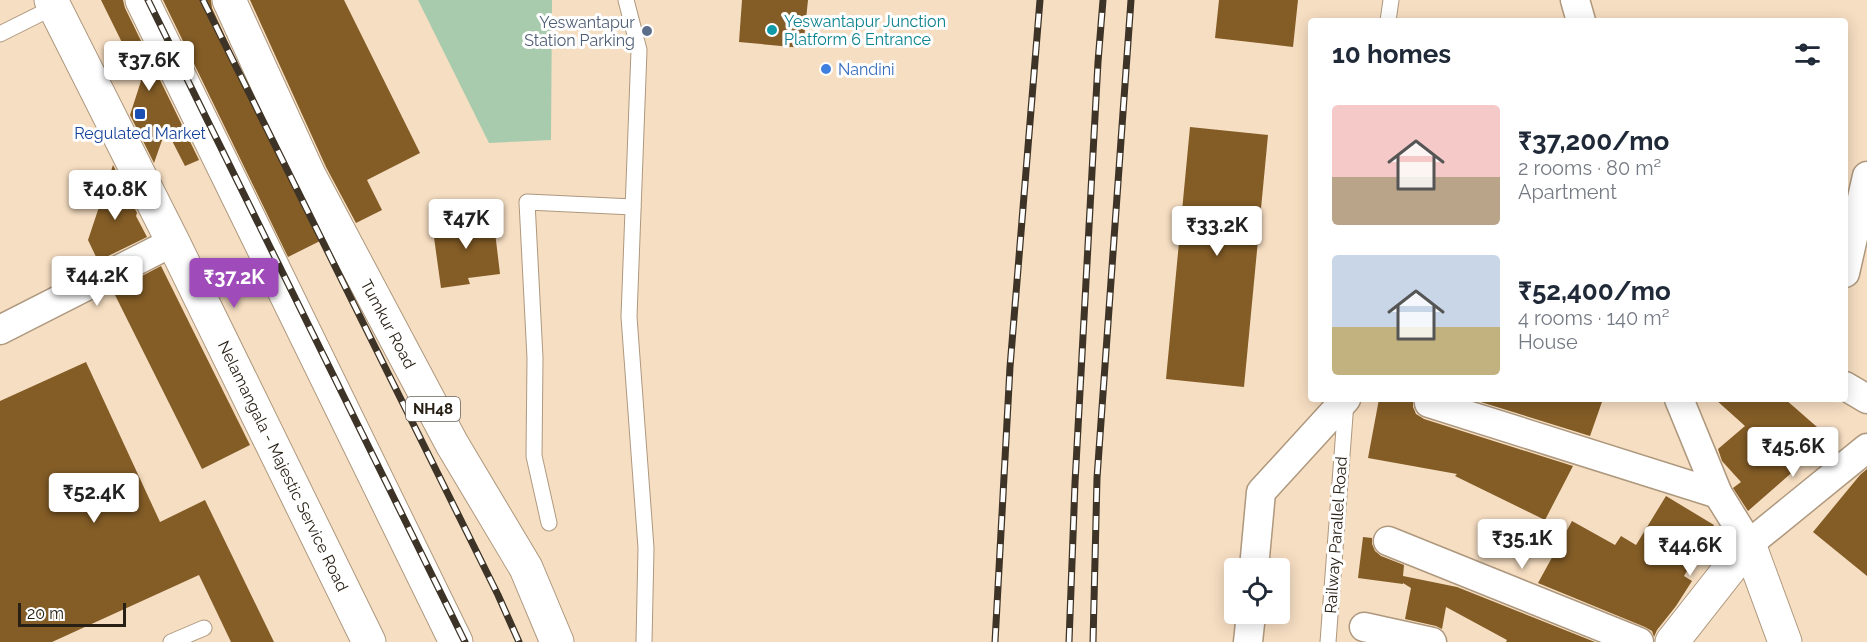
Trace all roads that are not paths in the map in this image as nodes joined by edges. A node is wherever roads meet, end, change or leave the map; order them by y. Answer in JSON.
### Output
{"nodes":[{"id":1,"x":142,"y":0,"type":"edge"},
{"id":2,"x":229,"y":0,"type":"edge"},
{"id":3,"x":626,"y":0,"type":"edge"},
{"id":4,"x":1391,"y":0,"type":"edge"},
{"id":5,"x":1575,"y":0,"type":"edge"},
{"id":6,"x":52,"y":3,"type":"edge"},
{"id":7,"x":1388,"y":18,"type":"edge"},
{"id":8,"x":1580,"y":18,"type":"edge"},
{"id":9,"x":0,"y":34,"type":"edge"},
{"id":10,"x":1867,"y":176,"type":"edge"},
{"id":11,"x":633,"y":207,"type":"junction"},
{"id":12,"x":173,"y":242,"type":"junction"},
{"id":13,"x":1848,"y":260,"type":"edge"},
{"id":14,"x":0,"y":330,"type":"edge"},
{"id":15,"x":1848,"y":388,"type":"edge"},
{"id":16,"x":1867,"y":399,"type":"edge"},
{"id":17,"x":1343,"y":402,"type":"edge"},
{"id":18,"x":1346,"y":402,"type":"edge"},
{"id":19,"x":1680,"y":402,"type":"edge"},
{"id":20,"x":1430,"y":403,"type":"dead end"},
{"id":21,"x":1867,"y":448,"type":"edge"},
{"id":22,"x":1718,"y":494,"type":"junction"},
{"id":23,"x":549,"y":523,"type":"dead end"},
{"id":24,"x":1388,"y":541,"type":"dead end"},
{"id":25,"x":1749,"y":544,"type":"junction"},
{"id":26,"x":1255,"y":558,"type":"edge"},
{"id":27,"x":1250,"y":624,"type":"edge"},
{"id":28,"x":1364,"y":627,"type":"dead end"},
{"id":29,"x":204,"y":628,"type":"dead end"},
{"id":30,"x":171,"y":642,"type":"edge"},
{"id":31,"x":369,"y":642,"type":"edge"},
{"id":32,"x":456,"y":642,"type":"edge"},
{"id":33,"x":557,"y":642,"type":"edge"},
{"id":34,"x":644,"y":642,"type":"edge"},
{"id":35,"x":1248,"y":642,"type":"edge"},
{"id":36,"x":1328,"y":642,"type":"edge"},
{"id":37,"x":1432,"y":642,"type":"edge"},
{"id":38,"x":1639,"y":642,"type":"edge"},
{"id":39,"x":1672,"y":642,"type":"edge"},
{"id":40,"x":1785,"y":642,"type":"edge"}],
"edges":[{"from":1,"to":32,"type":"main road"},
{"from":2,"to":33,"type":"main road","name":"Tumkur Road","number":"NH48"},
{"from":3,"to":11,"type":"lane"},
{"from":4,"to":7,"type":"lane"},
{"from":5,"to":8,"type":"street"},
{"from":6,"to":9,"type":"lane"},
{"from":6,"to":12,"type":"main road","name":"Nelamangala - Majestic Service Road"},
{"from":10,"to":13,"type":"street"},
{"from":11,"to":23,"type":"lane"},
{"from":11,"to":34,"type":"lane"},
{"from":12,"to":14,"type":"street"},
{"from":12,"to":31,"type":"main road","name":"Nelamangala - Majestic Service Road"},
{"from":15,"to":16,"type":"street"},
{"from":17,"to":26,"type":"street"},
{"from":18,"to":36,"type":"lane","name":"Railway Parallel Road"},
{"from":19,"to":22,"type":"street"},
{"from":20,"to":22,"type":"street"},
{"from":21,"to":25,"type":"street"},
{"from":22,"to":25,"type":"street"},
{"from":24,"to":38,"type":"street"},
{"from":25,"to":39,"type":"main road"},
{"from":25,"to":40,"type":"main road"},
{"from":27,"to":35,"type":"street"},
{"from":28,"to":37,"type":"street"},
{"from":29,"to":30,"type":"lane"}]}
